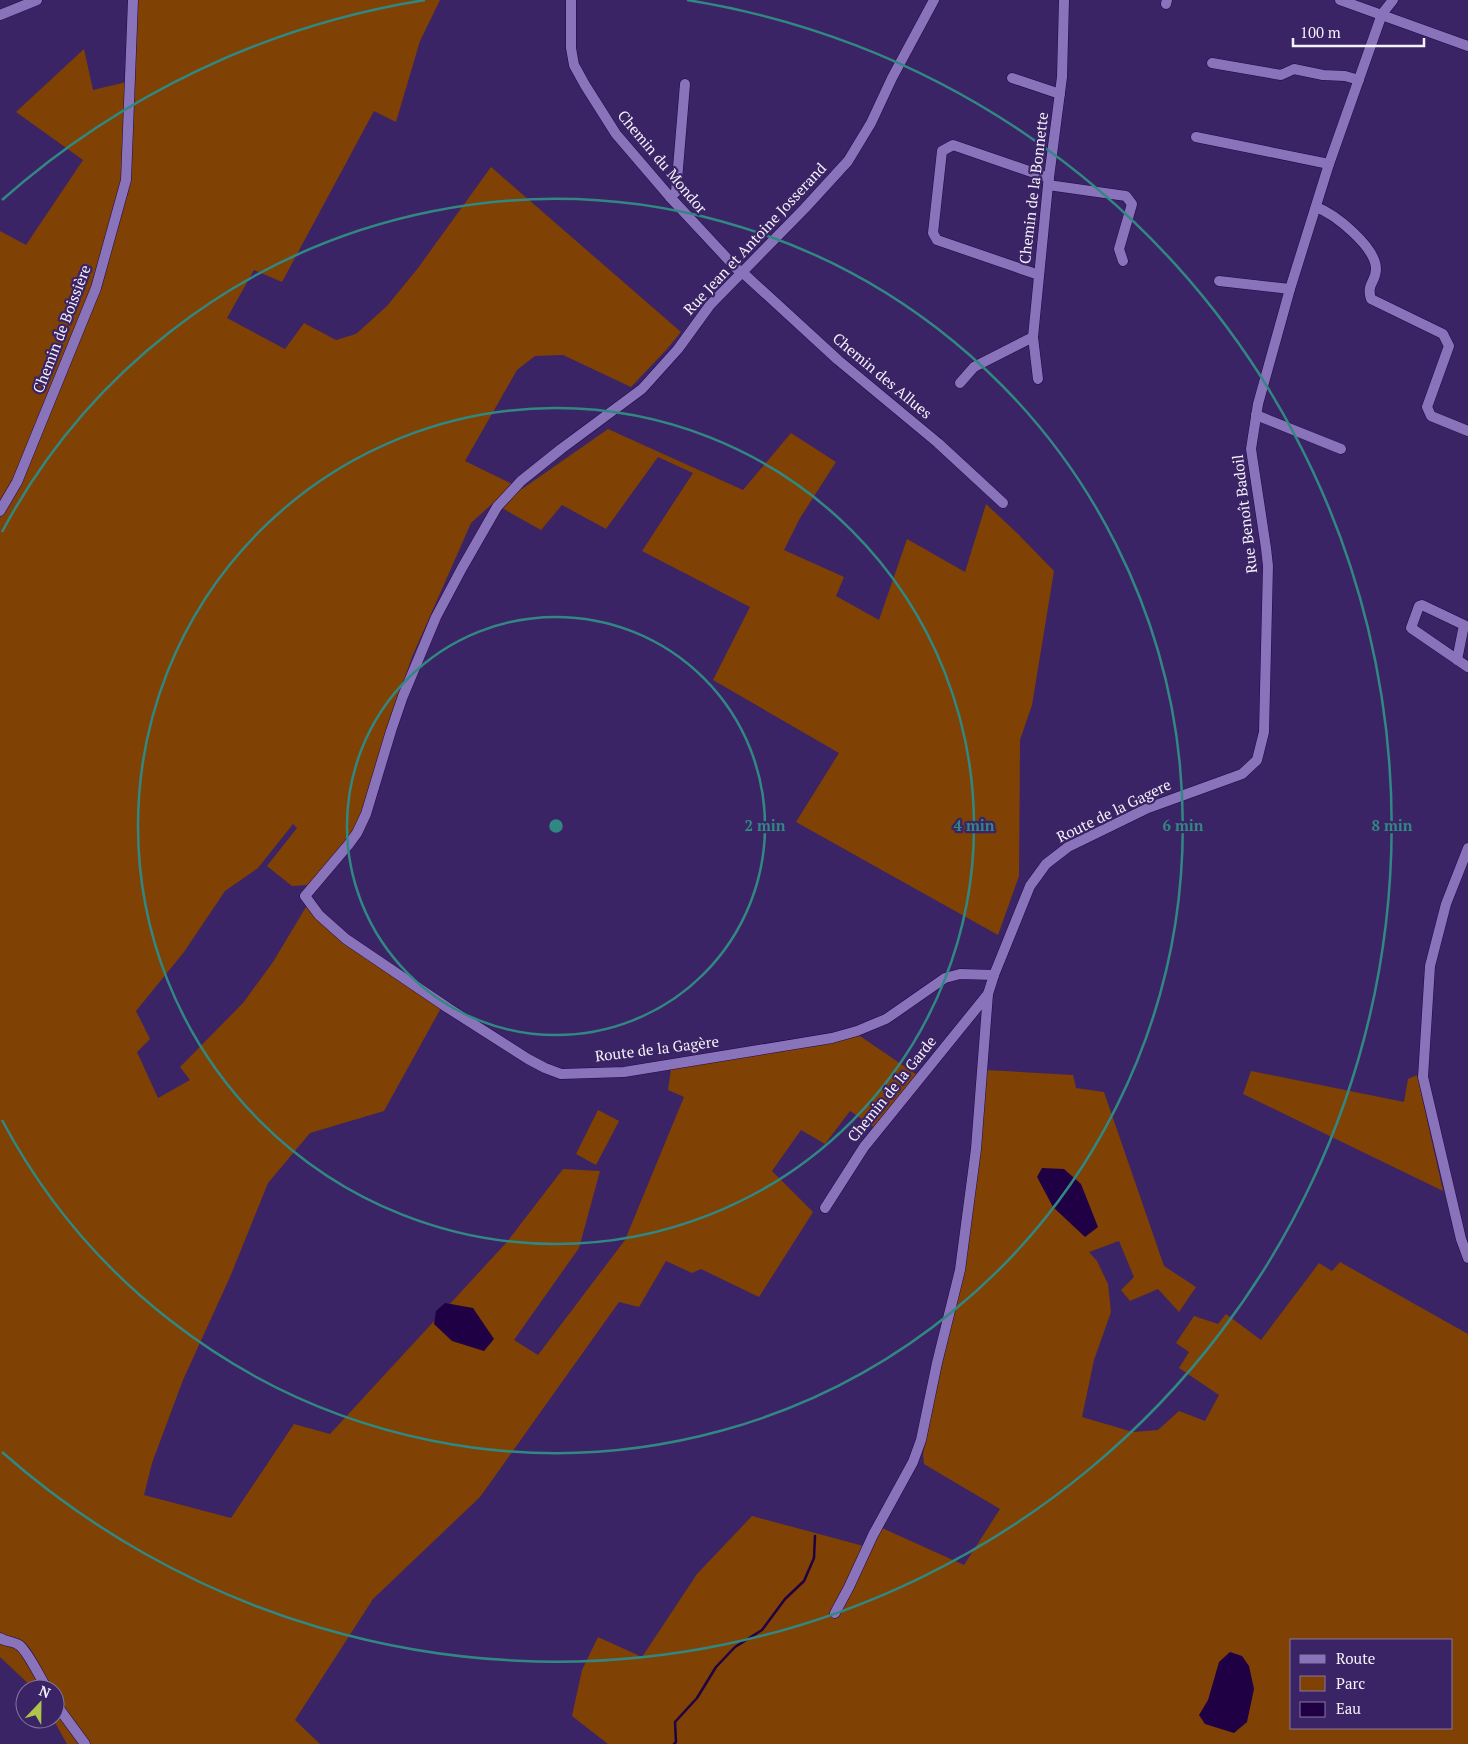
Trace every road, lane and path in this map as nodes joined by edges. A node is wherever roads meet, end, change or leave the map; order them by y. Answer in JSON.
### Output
{"nodes":[{"id":1,"x":37,"y":0,"type":"edge"},
{"id":2,"x":133,"y":0,"type":"edge"},
{"id":3,"x":571,"y":0,"type":"edge"},
{"id":4,"x":934,"y":0,"type":"edge"},
{"id":5,"x":1064,"y":0,"type":"edge"},
{"id":6,"x":1340,"y":0,"type":"edge"},
{"id":7,"x":1393,"y":0,"type":"edge"},
{"id":8,"x":1382,"y":14,"type":"junction"},
{"id":9,"x":0,"y":15,"type":"edge"},
{"id":10,"x":1468,"y":46,"type":"edge"},
{"id":11,"x":1212,"y":63,"type":"dead end"},
{"id":12,"x":1012,"y":78,"type":"dead end"},
{"id":13,"x":1359,"y":80,"type":"junction"},
{"id":14,"x":685,"y":84,"type":"dead end"},
{"id":15,"x":1060,"y":94,"type":"junction"},
{"id":16,"x":1196,"y":137,"type":"dead end"},
{"id":17,"x":1329,"y":164,"type":"junction"},
{"id":18,"x":1048,"y":181,"type":"junction"},
{"id":19,"x":670,"y":197,"type":"junction"},
{"id":20,"x":1316,"y":207,"type":"junction"},
{"id":21,"x":1123,"y":261,"type":"dead end"},
{"id":22,"x":742,"y":272,"type":"junction"},
{"id":23,"x":1039,"y":275,"type":"junction"},
{"id":24,"x":1219,"y":281,"type":"dead end"},
{"id":25,"x":1290,"y":289,"type":"junction"},
{"id":26,"x":1033,"y":337,"type":"junction"},
{"id":27,"x":1038,"y":379,"type":"dead end"},
{"id":28,"x":960,"y":383,"type":"dead end"},
{"id":29,"x":1256,"y":415,"type":"junction"},
{"id":30,"x":1468,"y":431,"type":"edge"},
{"id":31,"x":1341,"y":449,"type":"dead end"},
{"id":32,"x":1003,"y":503,"type":"dead end"},
{"id":33,"x":0,"y":511,"type":"edge"},
{"id":34,"x":1457,"y":660,"type":"junction"},
{"id":35,"x":1468,"y":667,"type":"edge"},
{"id":36,"x":1242,"y":774,"type":"joint"},
{"id":37,"x":1468,"y":848,"type":"edge"},
{"id":38,"x":305,"y":896,"type":"joint"},
{"id":39,"x":994,"y":975,"type":"junction"},
{"id":40,"x":988,"y":994,"type":"junction"},
{"id":41,"x":825,"y":1208,"type":"dead end"},
{"id":42,"x":1468,"y":1258,"type":"edge"},
{"id":43,"x":835,"y":1613,"type":"dead end"},
{"id":44,"x":0,"y":1638,"type":"edge"},
{"id":45,"x":42,"y":1679,"type":"edge"},
{"id":46,"x":65,"y":1717,"type":"edge"},
{"id":47,"x":84,"y":1744,"type":"edge"}],
"edges":[{"from":1,"to":9,"type":"street"},
{"from":2,"to":33,"type":"street","name":"Chemin de Boissière"},
{"from":3,"to":19,"type":"street","name":"Chemin du Mondor"},
{"from":4,"to":22,"type":"street","name":"Rue Jean et Antoine Josserand"},
{"from":5,"to":15,"type":"street","name":"Chemin de la Bonnette"},
{"from":6,"to":8,"type":"street"},
{"from":7,"to":8,"type":"street","name":"Rue Benoît Badoil"},
{"from":8,"to":10,"type":"street"},
{"from":8,"to":13,"type":"street","name":"Rue Benoît Badoil"},
{"from":11,"to":13,"type":"street"},
{"from":12,"to":15,"type":"street"},
{"from":13,"to":17,"type":"street","name":"Rue Benoît Badoil"},
{"from":14,"to":19,"type":"street"},
{"from":15,"to":18,"type":"street","name":"Chemin de la Bonnette"},
{"from":16,"to":17,"type":"street"},
{"from":17,"to":20,"type":"street","name":"Rue Benoît Badoil"},
{"from":18,"to":21,"type":"street"},
{"from":18,"to":23,"type":"street","name":"Chemin de la Bonnette"},
{"from":18,"to":23,"type":"street"},
{"from":19,"to":22,"type":"street","name":"Chemin du Mondor"},
{"from":20,"to":25,"type":"street","name":"Rue Benoît Badoil"},
{"from":20,"to":30,"type":"street"},
{"from":22,"to":32,"type":"street","name":"Chemin des Allues"},
{"from":22,"to":38,"type":"street","name":"Rue Jean et Antoine Josserand"},
{"from":23,"to":26,"type":"street","name":"Chemin de la Bonnette"},
{"from":24,"to":25,"type":"street"},
{"from":25,"to":29,"type":"street","name":"Rue Benoît Badoil"},
{"from":26,"to":27,"type":"street","name":"Chemin de la Bonnette"},
{"from":26,"to":28,"type":"street"},
{"from":29,"to":31,"type":"street"},
{"from":29,"to":36,"type":"street","name":"Rue Benoît Badoil"},
{"from":34,"to":34,"type":"street"},
{"from":34,"to":35,"type":"street"},
{"from":36,"to":39,"type":"street","name":"Route de la Gagere"},
{"from":37,"to":42,"type":"street"},
{"from":38,"to":39,"type":"street","name":"Route de la Gagère"},
{"from":39,"to":40,"type":"street","name":"Route de la Gagere"},
{"from":40,"to":41,"type":"street","name":"Chemin de la Garde"},
{"from":40,"to":43,"type":"street"},
{"from":44,"to":45,"type":"street"},
{"from":46,"to":47,"type":"street"}]}
